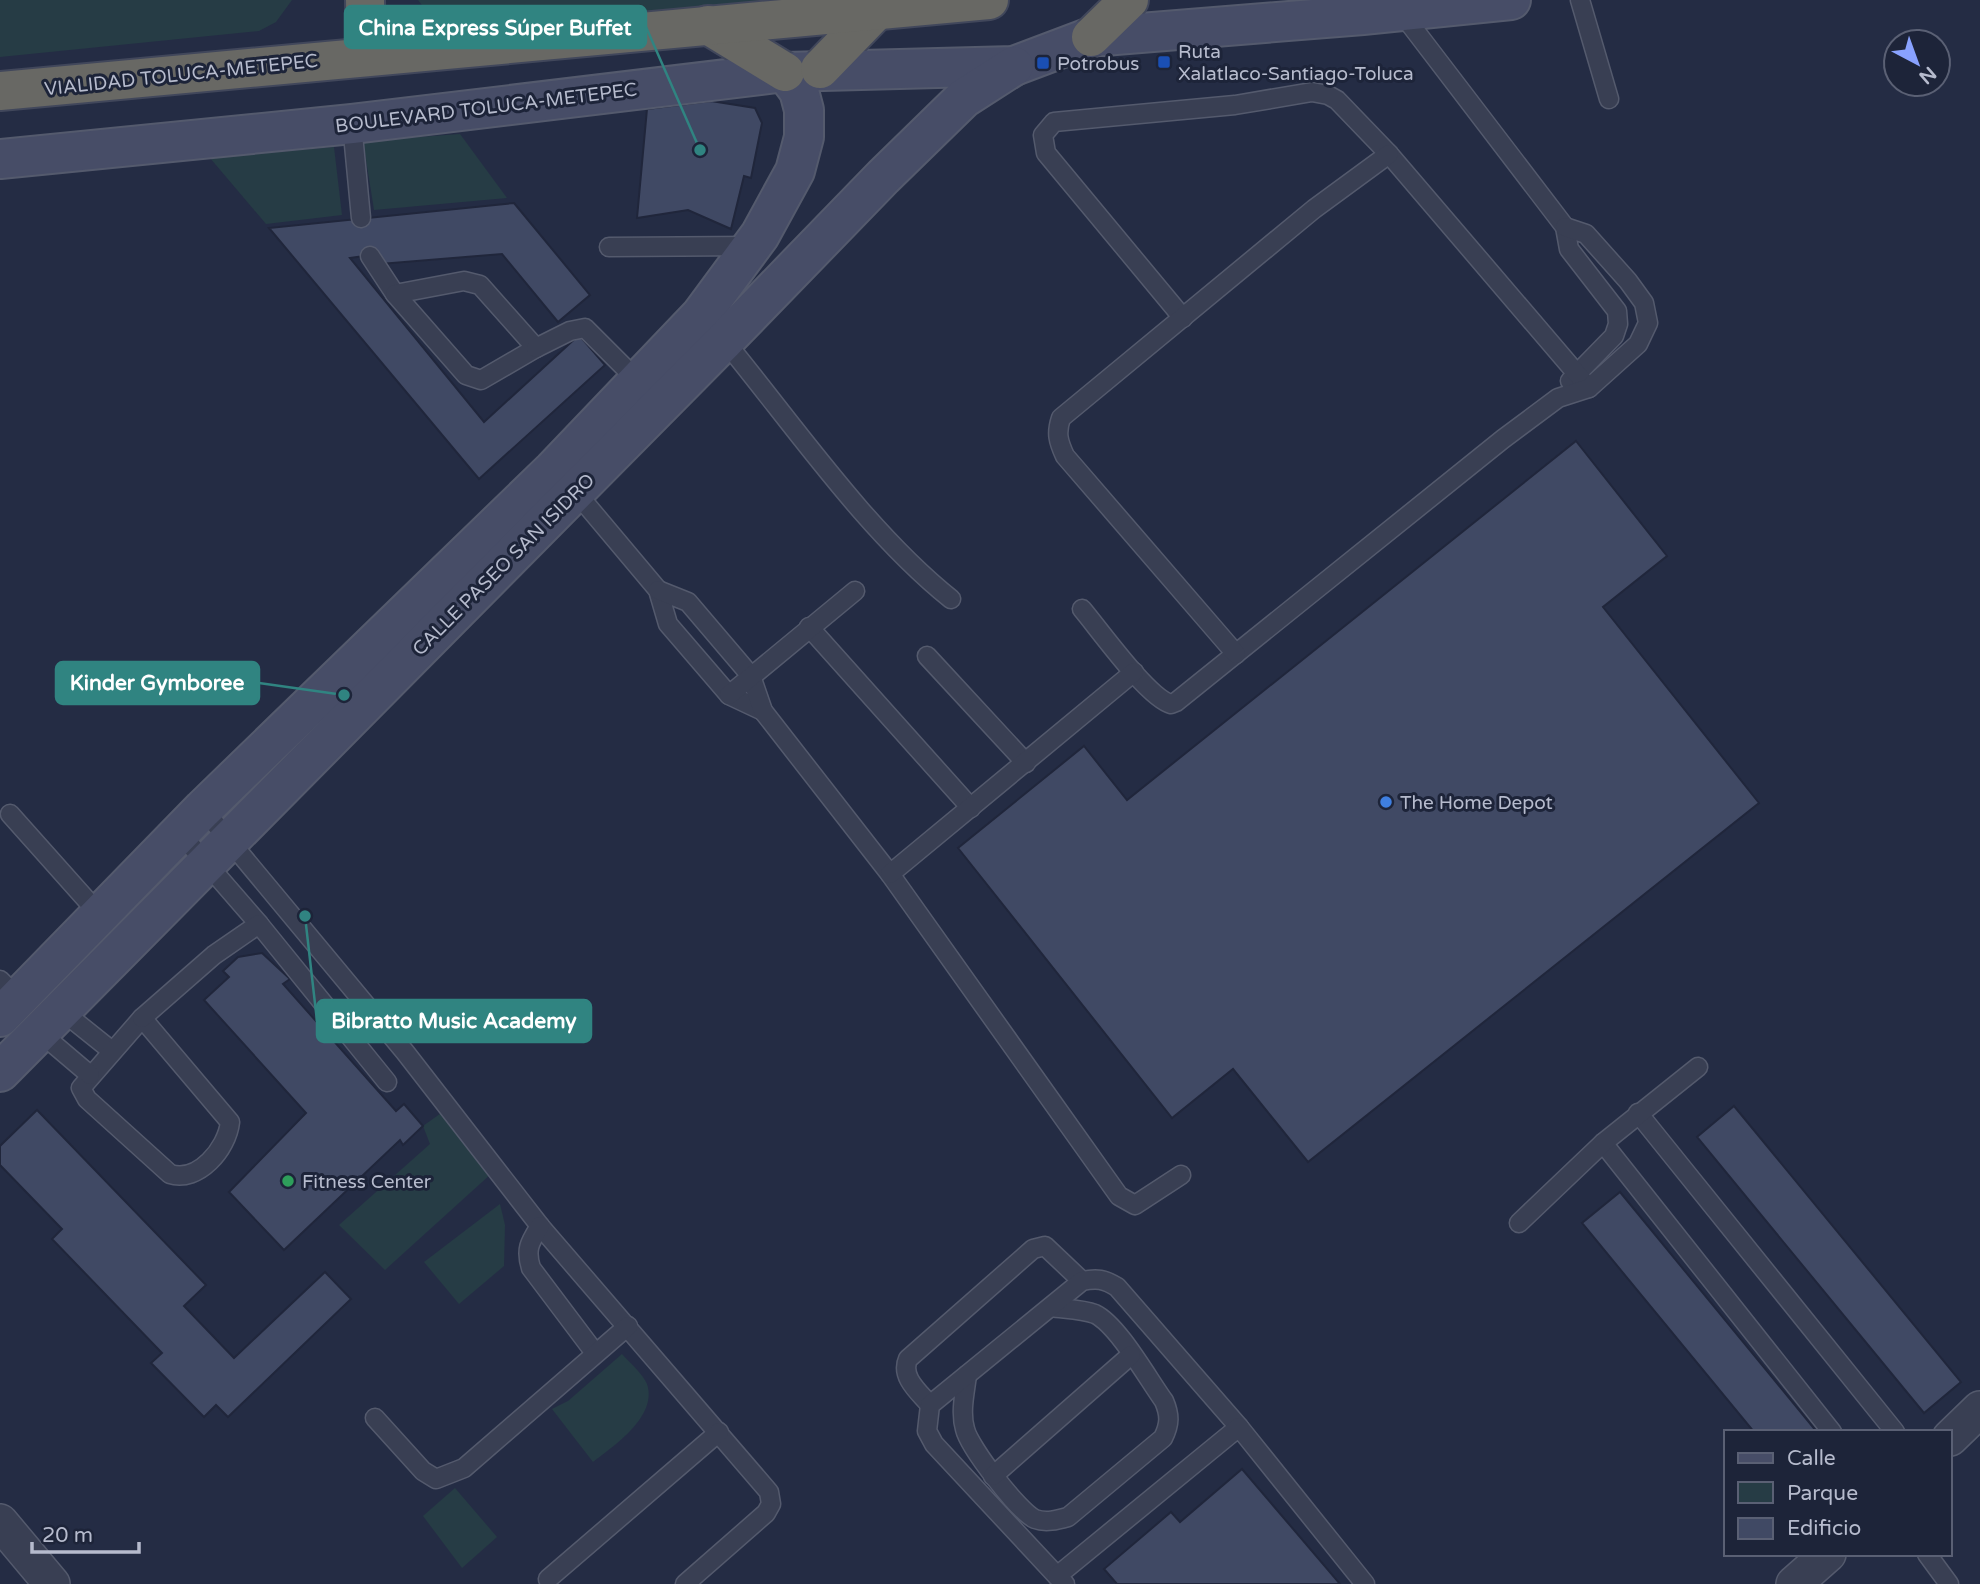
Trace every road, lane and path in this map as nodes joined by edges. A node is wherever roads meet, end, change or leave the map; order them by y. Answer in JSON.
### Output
{"nodes":[{"id":1,"x":365,"y":0,"type":"edge"},
{"id":2,"x":989,"y":0,"type":"edge"},
{"id":3,"x":1129,"y":0,"type":"edge"},
{"id":4,"x":1511,"y":0,"type":"edge"},
{"id":5,"x":1580,"y":0,"type":"edge"},
{"id":6,"x":877,"y":10,"type":"junction"},
{"id":7,"x":1400,"y":11,"type":"junction"},
{"id":8,"x":708,"y":25,"type":"junction"},
{"id":9,"x":1091,"y":37,"type":"junction"},
{"id":10,"x":366,"y":55,"type":"junction"},
{"id":11,"x":1014,"y":66,"type":"junction"},
{"id":12,"x":802,"y":71,"type":"junction"},
{"id":13,"x":0,"y":91,"type":"edge"},
{"id":14,"x":1609,"y":99,"type":"dead end"},
{"id":15,"x":352,"y":124,"type":"junction"},
{"id":16,"x":1389,"y":154,"type":"junction"},
{"id":17,"x":0,"y":159,"type":"edge"},
{"id":18,"x":361,"y":218,"type":"dead end"},
{"id":19,"x":1565,"y":227,"type":"junction"},
{"id":20,"x":752,"y":246,"type":"junction"},
{"id":21,"x":609,"y":247,"type":"dead end"},
{"id":22,"x":370,"y":256,"type":"dead end"},
{"id":23,"x":396,"y":293,"type":"junction"},
{"id":24,"x":1183,"y":318,"type":"junction"},
{"id":25,"x":712,"y":328,"type":"junction"},
{"id":26,"x":536,"y":348,"type":"junction"},
{"id":27,"x":1575,"y":372,"type":"junction"},
{"id":28,"x":1589,"y":388,"type":"junction"},
{"id":29,"x":649,"y":392,"type":"junction"},
{"id":30,"x":1558,"y":398,"type":"junction"},
{"id":31,"x":564,"y":481,"type":"junction"},
{"id":32,"x":658,"y":590,"type":"junction"},
{"id":33,"x":855,"y":591,"type":"dead end"},
{"id":34,"x":951,"y":599,"type":"dead end"},
{"id":35,"x":1082,"y":609,"type":"dead end"},
{"id":36,"x":809,"y":627,"type":"junction"},
{"id":37,"x":1236,"y":654,"type":"junction"},
{"id":38,"x":928,"y":656,"type":"dead end"},
{"id":39,"x":1134,"y":672,"type":"junction"},
{"id":40,"x":751,"y":677,"type":"junction"},
{"id":41,"x":729,"y":695,"type":"junction"},
{"id":42,"x":763,"y":712,"type":"junction"},
{"id":43,"x":1026,"y":763,"type":"junction"},
{"id":44,"x":971,"y":808,"type":"junction"},
{"id":45,"x":10,"y":814,"type":"dead end"},
{"id":46,"x":191,"y":821,"type":"junction"},
{"id":47,"x":216,"y":851,"type":"junction"},
{"id":48,"x":890,"y":874,"type":"junction"},
{"id":49,"x":100,"y":915,"type":"junction"},
{"id":50,"x":259,"y":924,"type":"junction"},
{"id":51,"x":21,"y":1003,"type":"edge"},
{"id":52,"x":142,"y":1018,"type":"junction"},
{"id":53,"x":112,"y":1051,"type":"junction"},
{"id":54,"x":1698,"y":1068,"type":"dead end"},
{"id":55,"x":0,"y":1072,"type":"edge"},
{"id":56,"x":90,"y":1075,"type":"junction"},
{"id":57,"x":387,"y":1082,"type":"dead end"},
{"id":58,"x":1638,"y":1113,"type":"junction"},
{"id":59,"x":1603,"y":1143,"type":"junction"},
{"id":60,"x":1181,"y":1175,"type":"dead end"},
{"id":61,"x":1519,"y":1223,"type":"dead end"},
{"id":62,"x":540,"y":1226,"type":"junction"},
{"id":63,"x":1082,"y":1281,"type":"junction"},
{"id":64,"x":1051,"y":1307,"type":"junction"},
{"id":65,"x":628,"y":1326,"type":"junction"},
{"id":66,"x":595,"y":1353,"type":"junction"},
{"id":67,"x":1131,"y":1355,"type":"junction"},
{"id":68,"x":967,"y":1375,"type":"junction"},
{"id":69,"x":930,"y":1405,"type":"junction"},
{"id":70,"x":1980,"y":1409,"type":"edge"},
{"id":71,"x":375,"y":1418,"type":"dead end"},
{"id":72,"x":1239,"y":1427,"type":"junction"},
{"id":73,"x":1830,"y":1430,"type":"edge"},
{"id":74,"x":1893,"y":1430,"type":"edge"},
{"id":75,"x":719,"y":1432,"type":"junction"},
{"id":76,"x":1952,"y":1436,"type":"edge"},
{"id":77,"x":993,"y":1476,"type":"junction"},
{"id":78,"x":0,"y":1522,"type":"edge"},
{"id":79,"x":1826,"y":1556,"type":"edge"},
{"id":80,"x":1928,"y":1556,"type":"edge"},
{"id":81,"x":548,"y":1579,"type":"dead end"},
{"id":82,"x":1061,"y":1580,"type":"edge"},
{"id":83,"x":52,"y":1584,"type":"edge"},
{"id":84,"x":685,"y":1584,"type":"edge"},
{"id":85,"x":1365,"y":1584,"type":"edge"},
{"id":86,"x":1794,"y":1584,"type":"edge"},
{"id":87,"x":1949,"y":1584,"type":"edge"}],
"edges":[{"from":1,"to":10,"type":"highway"},
{"from":2,"to":6,"type":"highway","name":"VIALIDAD TOLUCA-METEPEC"},
{"from":3,"to":9,"type":"highway"},
{"from":4,"to":7,"type":"main road","name":"BOULEVARD TOLUCA-METEPEC"},
{"from":5,"to":14,"type":"lane"},
{"from":6,"to":8,"type":"highway","name":"VIALIDAD TOLUCA-METEPEC"},
{"from":6,"to":12,"type":"highway"},
{"from":7,"to":9,"type":"main road","name":"BOULEVARD TOLUCA-METEPEC"},
{"from":7,"to":19,"type":"lane"},
{"from":8,"to":10,"type":"highway","name":"VIALIDAD TOLUCA-METEPEC"},
{"from":8,"to":12,"type":"highway"},
{"from":9,"to":11,"type":"main road","name":"BOULEVARD TOLUCA-METEPEC"},
{"from":10,"to":13,"type":"highway","name":"VIALIDAD TOLUCA-METEPEC"},
{"from":11,"to":12,"type":"main road","name":"BOULEVARD TOLUCA-METEPEC"},
{"from":11,"to":25,"type":"main road","name":"CALLE PASEO SAN ISIDRO"},
{"from":12,"to":15,"type":"main road","name":"BOULEVARD TOLUCA-METEPEC"},
{"from":12,"to":20,"type":"main road","name":"CALLE PASEO SAN ISIDRO"},
{"from":15,"to":17,"type":"main road","name":"BOULEVARD TOLUCA-METEPEC"},
{"from":15,"to":18,"type":"lane"},
{"from":16,"to":24,"type":"lane"},
{"from":16,"to":24,"type":"lane"},
{"from":16,"to":27,"type":"lane"},
{"from":19,"to":27,"type":"lane"},
{"from":19,"to":28,"type":"lane"},
{"from":20,"to":21,"type":"lane"},
{"from":20,"to":25,"type":"main road","name":"CALLE PASEO SAN ISIDRO"},
{"from":22,"to":23,"type":"lane"},
{"from":23,"to":26,"type":"lane"},
{"from":23,"to":26,"type":"lane"},
{"from":24,"to":37,"type":"lane"},
{"from":25,"to":29,"type":"main road","name":"CALLE PASEO SAN ISIDRO"},
{"from":25,"to":34,"type":"lane"},
{"from":26,"to":29,"type":"lane"},
{"from":27,"to":28,"type":"lane"},
{"from":27,"to":30,"type":"lane"},
{"from":28,"to":30,"type":"lane"},
{"from":29,"to":31,"type":"main road","name":"CALLE PASEO SAN ISIDRO"},
{"from":30,"to":37,"type":"lane"},
{"from":31,"to":32,"type":"lane"},
{"from":31,"to":46,"type":"main road","name":"CALLE PASEO SAN ISIDRO"},
{"from":31,"to":47,"type":"main road","name":"CALLE PASEO SAN ISIDRO"},
{"from":32,"to":40,"type":"lane"},
{"from":32,"to":41,"type":"lane"},
{"from":33,"to":36,"type":"lane"},
{"from":35,"to":39,"type":"lane"},
{"from":36,"to":40,"type":"lane"},
{"from":36,"to":44,"type":"lane"},
{"from":37,"to":39,"type":"lane"},
{"from":38,"to":43,"type":"lane"},
{"from":39,"to":43,"type":"lane"},
{"from":40,"to":41,"type":"lane"},
{"from":40,"to":42,"type":"lane"},
{"from":41,"to":42,"type":"lane"},
{"from":42,"to":48,"type":"lane"},
{"from":43,"to":44,"type":"lane"},
{"from":44,"to":48,"type":"lane"},
{"from":45,"to":49,"type":"lane"},
{"from":46,"to":47,"type":"lane"},
{"from":46,"to":47,"type":"lane"},
{"from":46,"to":49,"type":"main road","name":"CALLE PASEO SAN ISIDRO"},
{"from":47,"to":50,"type":"lane"},
{"from":47,"to":51,"type":"main road","name":"CALLE PASEO SAN ISIDRO"},
{"from":47,"to":62,"type":"lane"},
{"from":48,"to":60,"type":"lane"},
{"from":49,"to":51,"type":"main road","name":"CALLE PASEO SAN ISIDRO"},
{"from":50,"to":52,"type":"lane"},
{"from":50,"to":57,"type":"lane"},
{"from":51,"to":53,"type":"lane"},
{"from":51,"to":55,"type":"main road","name":"CALLE PASEO SAN ISIDRO"},
{"from":51,"to":56,"type":"lane"},
{"from":52,"to":53,"type":"lane"},
{"from":52,"to":56,"type":"lane"},
{"from":53,"to":56,"type":"lane"},
{"from":54,"to":58,"type":"lane"},
{"from":58,"to":59,"type":"lane"},
{"from":58,"to":74,"type":"lane"},
{"from":59,"to":61,"type":"lane"},
{"from":59,"to":73,"type":"lane"},
{"from":62,"to":65,"type":"lane"},
{"from":62,"to":66,"type":"lane"},
{"from":63,"to":64,"type":"lane"},
{"from":63,"to":69,"type":"lane"},
{"from":63,"to":72,"type":"lane"},
{"from":64,"to":67,"type":"lane"},
{"from":64,"to":68,"type":"lane"},
{"from":65,"to":66,"type":"lane"},
{"from":65,"to":75,"type":"lane"},
{"from":66,"to":71,"type":"lane"},
{"from":67,"to":77,"type":"lane"},
{"from":67,"to":77,"type":"lane"},
{"from":68,"to":69,"type":"lane"},
{"from":68,"to":77,"type":"lane"},
{"from":69,"to":82,"type":"lane"},
{"from":70,"to":76,"type":"street"},
{"from":72,"to":82,"type":"lane"},
{"from":72,"to":85,"type":"lane"},
{"from":75,"to":81,"type":"lane"},
{"from":75,"to":84,"type":"lane"},
{"from":78,"to":83,"type":"street"},
{"from":79,"to":86,"type":"street"},
{"from":80,"to":87,"type":"lane"}]}
